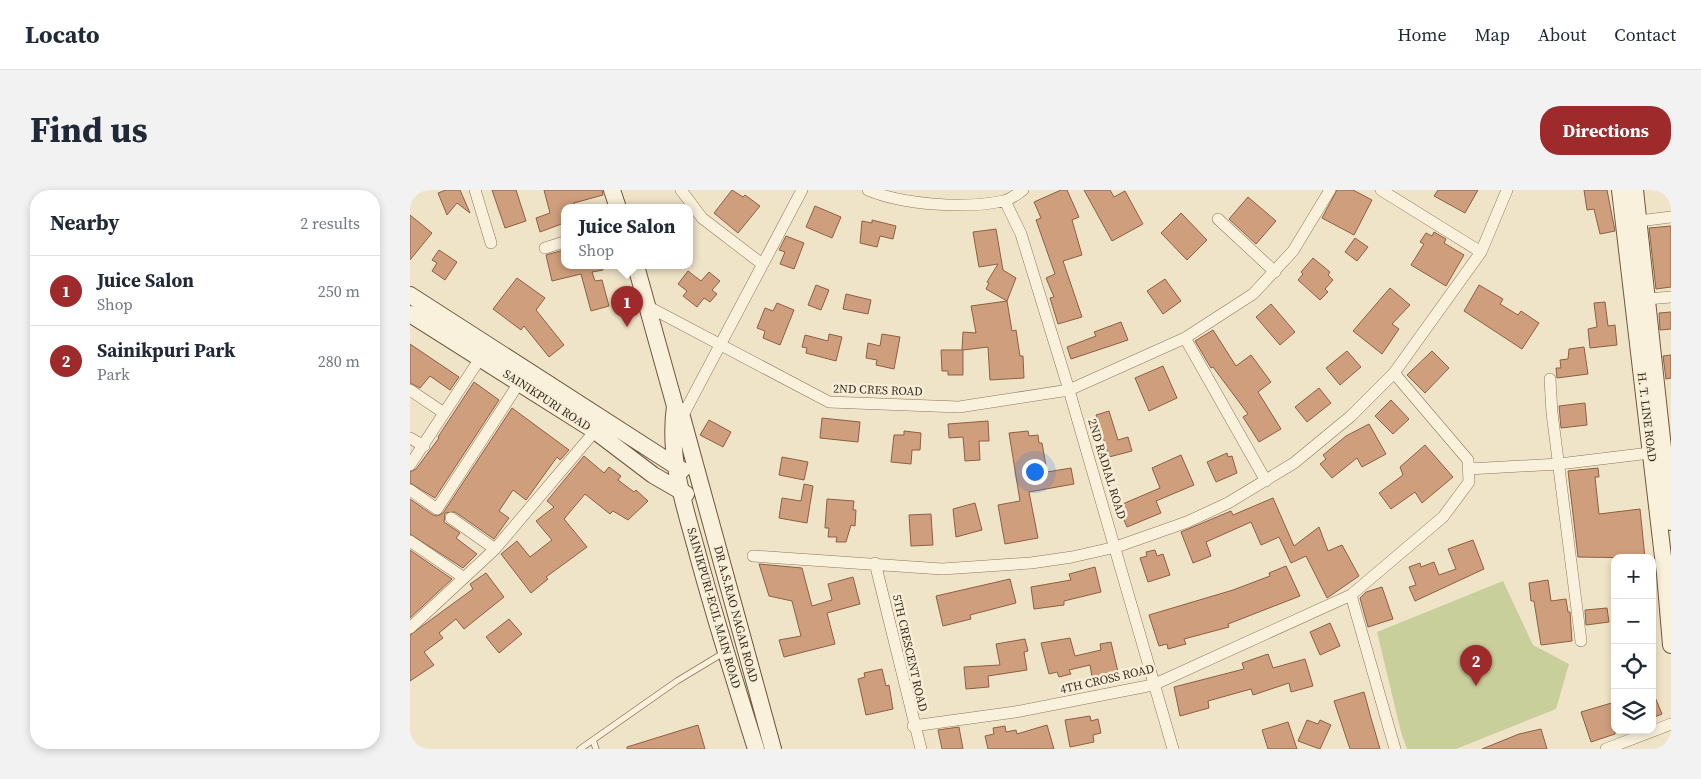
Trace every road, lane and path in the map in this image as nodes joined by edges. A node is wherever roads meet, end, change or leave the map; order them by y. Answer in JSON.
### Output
{"nodes":[{"id":1,"x":475,"y":190,"type":"edge"},
{"id":2,"x":612,"y":190,"type":"edge"},
{"id":3,"x":681,"y":190,"type":"edge"},
{"id":4,"x":802,"y":190,"type":"edge"},
{"id":5,"x":868,"y":190,"type":"edge"},
{"id":6,"x":1023,"y":190,"type":"edge"},
{"id":7,"x":1330,"y":190,"type":"edge"},
{"id":8,"x":1381,"y":190,"type":"edge"},
{"id":9,"x":1507,"y":190,"type":"edge"},
{"id":10,"x":1620,"y":190,"type":"edge"},
{"id":11,"x":1635,"y":190,"type":"edge"},
{"id":12,"x":1005,"y":201,"type":"junction"},
{"id":13,"x":617,"y":204,"type":"edge"},
{"id":14,"x":692,"y":204,"type":"edge"},
{"id":15,"x":693,"y":206,"type":"edge"},
{"id":16,"x":1671,"y":217,"type":"edge"},
{"id":17,"x":1218,"y":219,"type":"dead end"},
{"id":18,"x":1639,"y":221,"type":"junction"},
{"id":19,"x":491,"y":243,"type":"dead end"},
{"id":20,"x":561,"y":243,"type":"edge"},
{"id":21,"x":545,"y":248,"type":"dead end"},
{"id":22,"x":1481,"y":252,"type":"junction"},
{"id":23,"x":762,"y":264,"type":"junction"},
{"id":24,"x":637,"y":269,"type":"edge"},
{"id":25,"x":1275,"y":272,"type":"junction"},
{"id":26,"x":410,"y":295,"type":"edge"},
{"id":27,"x":1671,"y":297,"type":"edge"},
{"id":28,"x":1647,"y":299,"type":"junction"},
{"id":29,"x":649,"y":306,"type":"junction"},
{"id":30,"x":410,"y":314,"type":"edge"},
{"id":31,"x":1185,"y":338,"type":"junction"},
{"id":32,"x":720,"y":346,"type":"junction"},
{"id":33,"x":481,"y":358,"type":"junction"},
{"id":34,"x":1394,"y":373,"type":"junction"},
{"id":35,"x":1550,"y":379,"type":"dead end"},
{"id":36,"x":519,"y":383,"type":"junction"},
{"id":37,"x":410,"y":390,"type":"edge"},
{"id":38,"x":1069,"y":390,"type":"junction"},
{"id":39,"x":444,"y":413,"type":"junction"},
{"id":40,"x":677,"y":415,"type":"junction"},
{"id":41,"x":595,"y":431,"type":"junction"},
{"id":42,"x":410,"y":438,"type":"edge"},
{"id":43,"x":424,"y":446,"type":"junction"},
{"id":44,"x":648,"y":448,"type":"junction"},
{"id":45,"x":1658,"y":452,"type":"junction"},
{"id":46,"x":1559,"y":464,"type":"junction"},
{"id":47,"x":410,"y":465,"type":"edge"},
{"id":48,"x":676,"y":467,"type":"junction"},
{"id":49,"x":1468,"y":469,"type":"junction"},
{"id":50,"x":699,"y":480,"type":"junction"},
{"id":51,"x":1266,"y":481,"type":"junction"},
{"id":52,"x":410,"y":490,"type":"edge"},
{"id":53,"x":680,"y":493,"type":"junction"},
{"id":54,"x":705,"y":499,"type":"junction"},
{"id":55,"x":451,"y":518,"type":"dead end"},
{"id":56,"x":1671,"y":522,"type":"edge"},
{"id":57,"x":410,"y":541,"type":"edge"},
{"id":58,"x":1116,"y":547,"type":"junction"},
{"id":59,"x":495,"y":549,"type":"junction"},
{"id":60,"x":753,"y":556,"type":"dead end"},
{"id":61,"x":875,"y":563,"type":"junction"},
{"id":62,"x":464,"y":578,"type":"junction"},
{"id":63,"x":1351,"y":594,"type":"junction"},
{"id":64,"x":410,"y":628,"type":"edge"},
{"id":65,"x":1581,"y":641,"type":"dead end"},
{"id":66,"x":1671,"y":645,"type":"edge"},
{"id":67,"x":725,"y":652,"type":"junction"},
{"id":68,"x":1152,"y":685,"type":"junction"},
{"id":69,"x":1671,"y":724,"type":"edge"},
{"id":70,"x":913,"y":726,"type":"junction"},
{"id":71,"x":593,"y":740,"type":"junction"},
{"id":72,"x":580,"y":749,"type":"edge"},
{"id":73,"x":596,"y":749,"type":"edge"},
{"id":74,"x":756,"y":749,"type":"edge"},
{"id":75,"x":773,"y":749,"type":"edge"},
{"id":76,"x":921,"y":749,"type":"edge"},
{"id":77,"x":1173,"y":749,"type":"edge"},
{"id":78,"x":1395,"y":749,"type":"edge"},
{"id":79,"x":1606,"y":749,"type":"edge"}],
"edges":[{"from":1,"to":19,"type":"street"},
{"from":2,"to":13,"type":"main road"},
{"from":3,"to":14,"type":"street"},
{"from":4,"to":23,"type":"street"},
{"from":5,"to":12,"type":"street"},
{"from":6,"to":12,"type":"street"},
{"from":7,"to":25,"type":"street","name":"2ND CRES ROAD"},
{"from":8,"to":22,"type":"street"},
{"from":9,"to":22,"type":"street"},
{"from":10,"to":45,"type":"main road","name":"H. T. LINE ROAD"},
{"from":11,"to":18,"type":"main road","name":"H. T. LINE ROAD"},
{"from":12,"to":38,"type":"street","name":"2ND RADIAL ROAD"},
{"from":15,"to":23,"type":"street"},
{"from":16,"to":18,"type":"street"},
{"from":17,"to":25,"type":"street"},
{"from":18,"to":28,"type":"main road","name":"H. T. LINE ROAD"},
{"from":20,"to":21,"type":"street"},
{"from":22,"to":34,"type":"street"},
{"from":23,"to":32,"type":"street"},
{"from":24,"to":29,"type":"main road"},
{"from":25,"to":31,"type":"street","name":"2ND CRES ROAD"},
{"from":26,"to":44,"type":"main road","name":"SAINIKPURI ROAD"},
{"from":27,"to":28,"type":"street"},
{"from":28,"to":45,"type":"main road","name":"H. T. LINE ROAD"},
{"from":29,"to":32,"type":"street","name":"2ND CRES ROAD"},
{"from":29,"to":40,"type":"main road"},
{"from":30,"to":33,"type":"main road","name":"SAINIKPURI ROAD"},
{"from":31,"to":38,"type":"street","name":"2ND CRES ROAD"},
{"from":31,"to":51,"type":"street"},
{"from":32,"to":38,"type":"street","name":"2ND CRES ROAD"},
{"from":32,"to":40,"type":"street"},
{"from":33,"to":36,"type":"main road","name":"SAINIKPURI ROAD"},
{"from":33,"to":39,"type":"street"},
{"from":34,"to":49,"type":"street"},
{"from":34,"to":51,"type":"street"},
{"from":35,"to":46,"type":"street"},
{"from":36,"to":41,"type":"main road","name":"SAINIKPURI ROAD"},
{"from":36,"to":52,"type":"street"},
{"from":37,"to":39,"type":"street"},
{"from":38,"to":58,"type":"street","name":"2ND RADIAL ROAD"},
{"from":39,"to":43,"type":"street"},
{"from":40,"to":44,"type":"main road"},
{"from":40,"to":48,"type":"main road","name":"SAINIKPURI-ECIL MAIN ROAD"},
{"from":40,"to":50,"type":"main road"},
{"from":41,"to":53,"type":"main road","name":"SAINIKPURI ROAD"},
{"from":41,"to":59,"type":"street"},
{"from":42,"to":43,"type":"street"},
{"from":43,"to":47,"type":"street"},
{"from":44,"to":48,"type":"main road","name":"SAINIKPURI ROAD"},
{"from":45,"to":46,"type":"street"},
{"from":45,"to":56,"type":"main road","name":"H. T. LINE ROAD"},
{"from":45,"to":66,"type":"main road","name":"H. T. LINE ROAD"},
{"from":46,"to":49,"type":"street"},
{"from":46,"to":65,"type":"street"},
{"from":48,"to":50,"type":"main road","name":"SAINIKPURI ROAD"},
{"from":48,"to":53,"type":"main road","name":"SAINIKPURI-ECIL MAIN ROAD"},
{"from":49,"to":63,"type":"street","name":"4TH CROSS ROAD"},
{"from":50,"to":54,"type":"main road","name":"DR A.S.RAO NAGAR ROAD"},
{"from":51,"to":58,"type":"street"},
{"from":53,"to":54,"type":"main road"},
{"from":53,"to":67,"type":"main road","name":"SAINIKPURI-ECIL MAIN ROAD"},
{"from":54,"to":75,"type":"main road","name":"DR A.S.RAO NAGAR ROAD"},
{"from":55,"to":59,"type":"street"},
{"from":57,"to":62,"type":"street"},
{"from":58,"to":61,"type":"street"},
{"from":58,"to":68,"type":"street","name":"2ND RADIAL ROAD"},
{"from":59,"to":62,"type":"street"},
{"from":60,"to":61,"type":"street"},
{"from":61,"to":70,"type":"street","name":"5TH CRESCENT ROAD"},
{"from":62,"to":64,"type":"street"},
{"from":63,"to":68,"type":"street","name":"4TH CROSS ROAD"},
{"from":63,"to":78,"type":"street"},
{"from":67,"to":71,"type":"lane"},
{"from":67,"to":74,"type":"main road","name":"SAINIKPURI-ECIL MAIN ROAD"},
{"from":68,"to":70,"type":"street","name":"4TH CROSS ROAD"},
{"from":68,"to":77,"type":"street","name":"2ND RADIAL ROAD"},
{"from":69,"to":79,"type":"street"},
{"from":70,"to":76,"type":"street","name":"5TH CRESCENT ROAD"},
{"from":71,"to":72,"type":"lane"},
{"from":71,"to":73,"type":"lane"}]}
